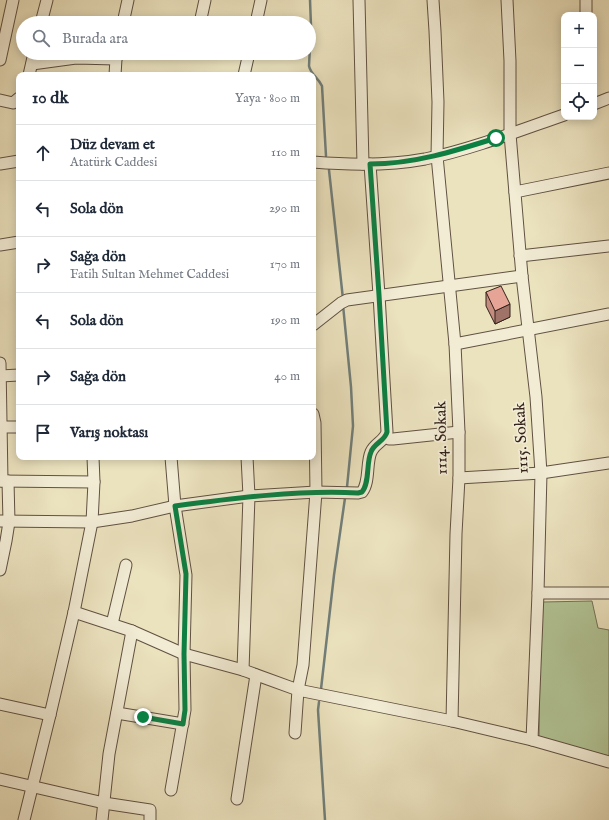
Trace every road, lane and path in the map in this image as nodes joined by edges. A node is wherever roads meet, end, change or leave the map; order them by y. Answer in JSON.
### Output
{"nodes":[{"id":1,"x":13,"y":0,"type":"edge"},
{"id":2,"x":47,"y":0,"type":"edge"},
{"id":3,"x":128,"y":0,"type":"edge"},
{"id":4,"x":205,"y":0,"type":"edge"},
{"id":5,"x":261,"y":0,"type":"edge"},
{"id":6,"x":359,"y":0,"type":"edge"},
{"id":7,"x":433,"y":0,"type":"edge"},
{"id":8,"x":507,"y":0,"type":"edge"},
{"id":9,"x":586,"y":0,"type":"edge"},
{"id":10,"x":586,"y":12,"type":"edge"},
{"id":11,"x":43,"y":16,"type":"edge"},
{"id":12,"x":125,"y":16,"type":"edge"},
{"id":13,"x":202,"y":16,"type":"edge"},
{"id":14,"x":258,"y":16,"type":"edge"},
{"id":15,"x":0,"y":60,"type":"edge"},
{"id":16,"x":33,"y":60,"type":"edge"},
{"id":17,"x":68,"y":60,"type":"edge"},
{"id":18,"x":116,"y":60,"type":"edge"},
{"id":19,"x":247,"y":60,"type":"edge"},
{"id":20,"x":31,"y":70,"type":"edge"},
{"id":21,"x":116,"y":72,"type":"edge"},
{"id":22,"x":245,"y":72,"type":"edge"},
{"id":23,"x":609,"y":98,"type":"edge"},
{"id":24,"x":0,"y":100,"type":"edge"},
{"id":25,"x":16,"y":101,"type":"edge"},
{"id":26,"x":597,"y":103,"type":"edge"},
{"id":27,"x":561,"y":116,"type":"edge"},
{"id":28,"x":510,"y":134,"type":"junction"},
{"id":29,"x":437,"y":156,"type":"junction"},
{"id":30,"x":16,"y":161,"type":"edge"},
{"id":31,"x":316,"y":162,"type":"edge"},
{"id":32,"x":0,"y":164,"type":"edge"},
{"id":33,"x":366,"y":164,"type":"junction"},
{"id":34,"x":609,"y":173,"type":"edge"},
{"id":35,"x":515,"y":192,"type":"junction"},
{"id":36,"x":16,"y":242,"type":"edge"},
{"id":37,"x":0,"y":245,"type":"edge"},
{"id":38,"x":609,"y":246,"type":"edge"},
{"id":39,"x":520,"y":256,"type":"junction"},
{"id":40,"x":522,"y":276,"type":"junction"},
{"id":41,"x":449,"y":285,"type":"junction"},
{"id":42,"x":379,"y":295,"type":"junction"},
{"id":43,"x":609,"y":314,"type":"edge"},
{"id":44,"x":316,"y":323,"type":"edge"},
{"id":45,"x":528,"y":329,"type":"junction"},
{"id":46,"x":455,"y":344,"type":"junction"},
{"id":47,"x":0,"y":363,"type":"edge"},
{"id":48,"x":16,"y":375,"type":"edge"},
{"id":49,"x":0,"y":376,"type":"edge"},
{"id":50,"x":1,"y":427,"type":"edge"},
{"id":51,"x":16,"y":427,"type":"edge"},
{"id":52,"x":459,"y":432,"type":"junction"},
{"id":53,"x":386,"y":436,"type":"junction"},
{"id":54,"x":316,"y":443,"type":"edge"},
{"id":55,"x":93,"y":460,"type":"edge"},
{"id":56,"x":171,"y":460,"type":"edge"},
{"id":57,"x":247,"y":460,"type":"edge"},
{"id":58,"x":316,"y":460,"type":"edge"},
{"id":59,"x":316,"y":460,"type":"edge"},
{"id":60,"x":609,"y":463,"type":"edge"},
{"id":61,"x":541,"y":473,"type":"junction"},
{"id":62,"x":459,"y":478,"type":"junction"},
{"id":63,"x":4,"y":481,"type":"edge"},
{"id":64,"x":94,"y":482,"type":"junction"},
{"id":65,"x":316,"y":492,"type":"junction"},
{"id":66,"x":249,"y":496,"type":"junction"},
{"id":67,"x":175,"y":506,"type":"junction"},
{"id":68,"x":4,"y":522,"type":"edge"},
{"id":69,"x":92,"y":522,"type":"junction"},
{"id":70,"x":2,"y":555,"type":"edge"},
{"id":71,"x":126,"y":565,"type":"dead end"},
{"id":72,"x":0,"y":570,"type":"edge"},
{"id":73,"x":538,"y":593,"type":"junction"},
{"id":74,"x":609,"y":594,"type":"edge"},
{"id":75,"x":74,"y":612,"type":"junction"},
{"id":76,"x":112,"y":624,"type":"junction"},
{"id":77,"x":132,"y":631,"type":"junction"},
{"id":78,"x":184,"y":654,"type":"junction"},
{"id":79,"x":243,"y":670,"type":"junction"},
{"id":80,"x":256,"y":674,"type":"junction"},
{"id":81,"x":298,"y":690,"type":"junction"},
{"id":82,"x":0,"y":704,"type":"edge"},
{"id":83,"x":117,"y":712,"type":"junction"},
{"id":84,"x":50,"y":715,"type":"junction"},
{"id":85,"x":452,"y":721,"type":"junction"},
{"id":86,"x":183,"y":724,"type":"junction"},
{"id":87,"x":295,"y":733,"type":"dead end"},
{"id":88,"x":532,"y":740,"type":"junction"},
{"id":89,"x":609,"y":762,"type":"edge"},
{"id":90,"x":0,"y":779,"type":"edge"},
{"id":91,"x":32,"y":786,"type":"junction"},
{"id":92,"x":171,"y":790,"type":"dead end"},
{"id":93,"x":237,"y":799,"type":"dead end"},
{"id":94,"x":104,"y":803,"type":"junction"},
{"id":95,"x":24,"y":820,"type":"edge"},
{"id":96,"x":102,"y":820,"type":"edge"},
{"id":97,"x":150,"y":820,"type":"edge"}],
"edges":[{"from":1,"to":15,"type":"street"},
{"from":2,"to":11,"type":"street"},
{"from":3,"to":12,"type":"street"},
{"from":4,"to":13,"type":"street"},
{"from":5,"to":14,"type":"street"},
{"from":6,"to":33,"type":"street"},
{"from":7,"to":29,"type":"street","name":"1114. Sokak"},
{"from":8,"to":28,"type":"street","name":"1115. Sokak"},
{"from":9,"to":10,"type":"street"},
{"from":16,"to":20,"type":"street"},
{"from":17,"to":20,"type":"street"},
{"from":18,"to":21,"type":"street"},
{"from":19,"to":22,"type":"street"},
{"from":23,"to":26,"type":"street"},
{"from":24,"to":25,"type":"street"},
{"from":27,"to":28,"type":"street"},
{"from":28,"to":29,"type":"street"},
{"from":28,"to":35,"type":"street","name":"1115. Sokak"},
{"from":29,"to":33,"type":"street"},
{"from":29,"to":41,"type":"street","name":"1114. Sokak"},
{"from":30,"to":32,"type":"street"},
{"from":31,"to":33,"type":"street"},
{"from":33,"to":42,"type":"street"},
{"from":34,"to":35,"type":"street"},
{"from":35,"to":39,"type":"street","name":"1115. Sokak"},
{"from":36,"to":37,"type":"street"},
{"from":38,"to":39,"type":"street"},
{"from":39,"to":40,"type":"street","name":"1115. Sokak"},
{"from":40,"to":41,"type":"street"},
{"from":40,"to":45,"type":"street","name":"1115. Sokak"},
{"from":41,"to":42,"type":"street"},
{"from":41,"to":46,"type":"street","name":"1114. Sokak"},
{"from":42,"to":44,"type":"street"},
{"from":42,"to":53,"type":"street"},
{"from":43,"to":45,"type":"street"},
{"from":45,"to":46,"type":"street"},
{"from":45,"to":61,"type":"street","name":"1115. Sokak"},
{"from":46,"to":52,"type":"street","name":"1114. Sokak"},
{"from":47,"to":49,"type":"street"},
{"from":48,"to":49,"type":"street"},
{"from":49,"to":50,"type":"street"},
{"from":50,"to":51,"type":"street"},
{"from":50,"to":63,"type":"street"},
{"from":52,"to":53,"type":"street"},
{"from":52,"to":62,"type":"street","name":"1114. Sokak"},
{"from":53,"to":65,"type":"street"},
{"from":54,"to":59,"type":"street"},
{"from":55,"to":64,"type":"street"},
{"from":56,"to":67,"type":"street"},
{"from":57,"to":66,"type":"street"},
{"from":58,"to":65,"type":"street"},
{"from":60,"to":61,"type":"street"},
{"from":61,"to":62,"type":"street"},
{"from":61,"to":73,"type":"street","name":"1115. Sokak"},
{"from":62,"to":85,"type":"street","name":"1114. Sokak"},
{"from":63,"to":64,"type":"street"},
{"from":63,"to":68,"type":"street"},
{"from":64,"to":69,"type":"street"},
{"from":65,"to":66,"type":"street"},
{"from":65,"to":81,"type":"street"},
{"from":66,"to":67,"type":"street"},
{"from":66,"to":79,"type":"street"},
{"from":67,"to":69,"type":"street"},
{"from":67,"to":78,"type":"street"},
{"from":68,"to":69,"type":"street"},
{"from":68,"to":70,"type":"street"},
{"from":69,"to":75,"type":"street"},
{"from":70,"to":72,"type":"street"},
{"from":71,"to":76,"type":"street"},
{"from":73,"to":74,"type":"street"},
{"from":73,"to":88,"type":"street","name":"1115. Sokak"},
{"from":75,"to":76,"type":"street"},
{"from":75,"to":84,"type":"street"},
{"from":76,"to":77,"type":"street"},
{"from":77,"to":78,"type":"street"},
{"from":77,"to":83,"type":"street"},
{"from":78,"to":79,"type":"street"},
{"from":78,"to":86,"type":"street"},
{"from":79,"to":80,"type":"street"},
{"from":80,"to":81,"type":"street"},
{"from":80,"to":93,"type":"street"},
{"from":81,"to":85,"type":"street"},
{"from":81,"to":87,"type":"street"},
{"from":82,"to":84,"type":"street"},
{"from":83,"to":86,"type":"street"},
{"from":83,"to":94,"type":"street"},
{"from":84,"to":91,"type":"street"},
{"from":85,"to":88,"type":"street"},
{"from":86,"to":92,"type":"street"},
{"from":88,"to":89,"type":"street"},
{"from":90,"to":91,"type":"street"},
{"from":91,"to":94,"type":"street"},
{"from":91,"to":95,"type":"street"},
{"from":94,"to":96,"type":"street"},
{"from":94,"to":97,"type":"street"}]}
